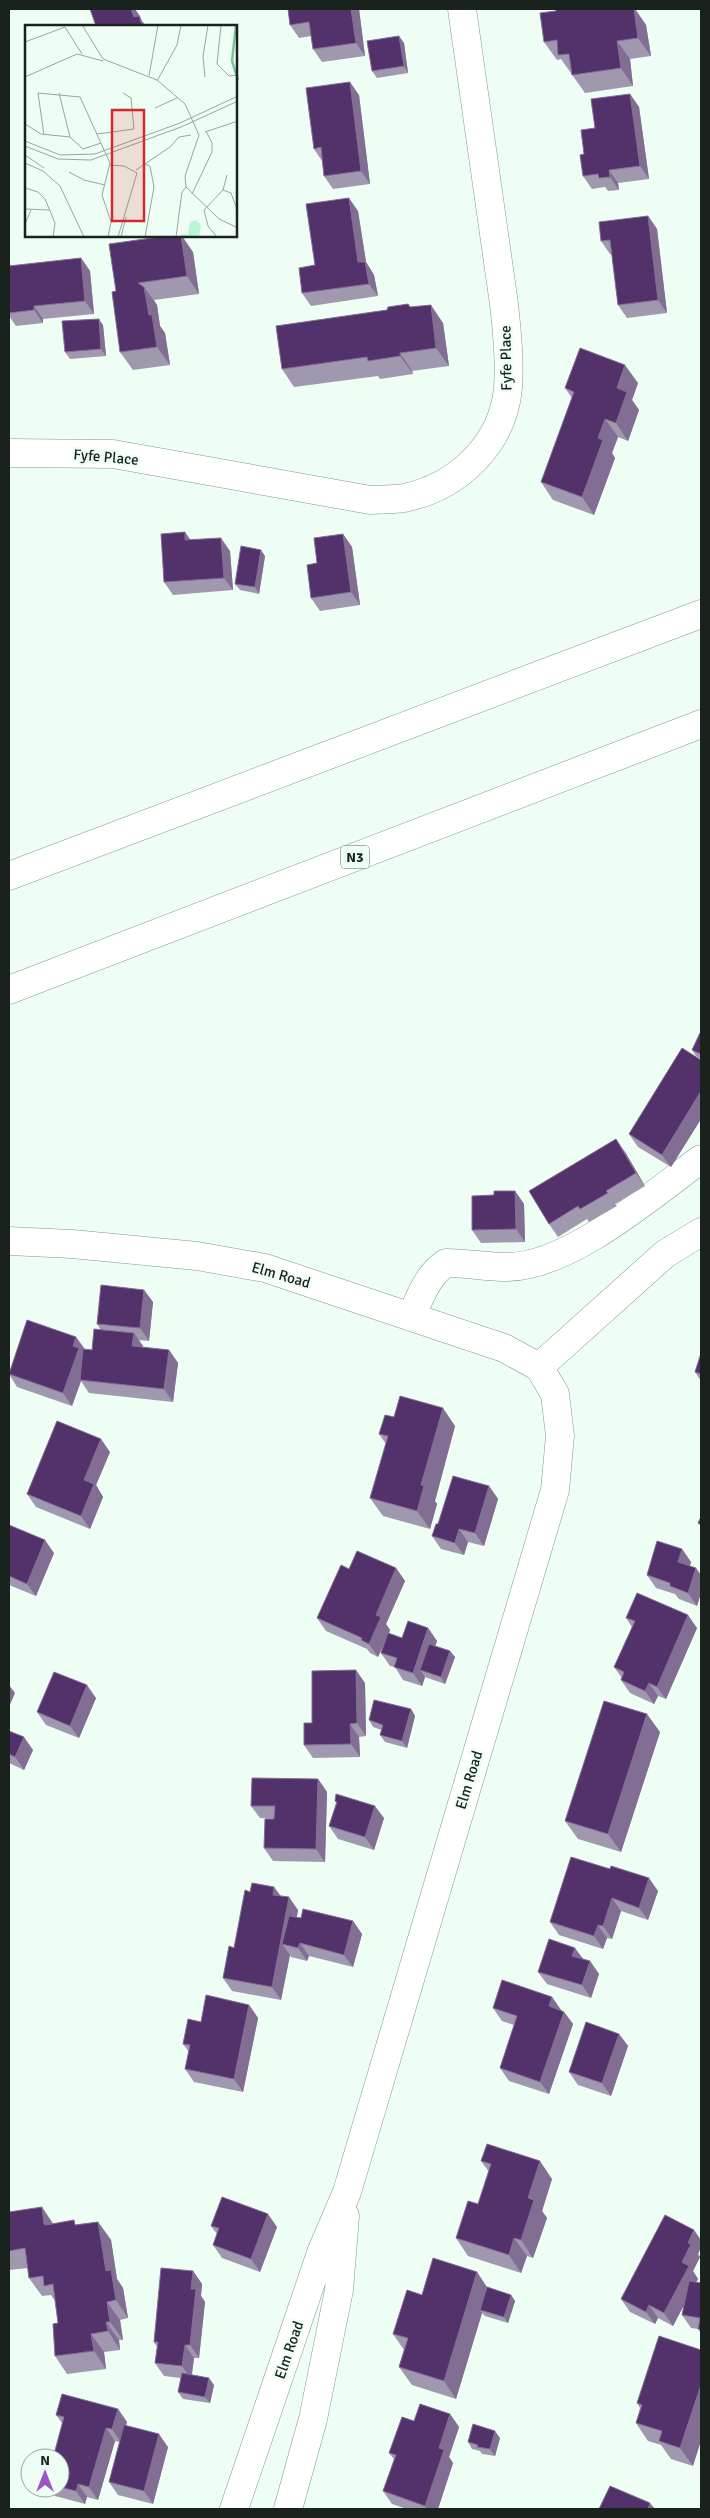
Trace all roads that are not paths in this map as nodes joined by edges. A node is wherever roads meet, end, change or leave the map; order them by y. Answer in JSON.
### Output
{"nodes":[{"id":1,"x":462,"y":9,"type":"edge"},
{"id":2,"x":9,"y":453,"type":"edge"},
{"id":3,"x":701,"y":614,"type":"edge"},
{"id":4,"x":701,"y":724,"type":"edge"},
{"id":5,"x":9,"y":876,"type":"edge"},
{"id":6,"x":9,"y":990,"type":"edge"},
{"id":7,"x":701,"y":1159,"type":"edge"},
{"id":8,"x":701,"y":1232,"type":"edge"},
{"id":9,"x":9,"y":1241,"type":"edge"},
{"id":10,"x":411,"y":1317,"type":"junction"},
{"id":11,"x":540,"y":1367,"type":"junction"},
{"id":12,"x":347,"y":2192,"type":"junction"},
{"id":13,"x":234,"y":2509,"type":"edge"},
{"id":14,"x":288,"y":2509,"type":"edge"}],
"edges":[{"from":1,"to":2,"type":"main road","name":"Fyfe Place"},
{"from":3,"to":5,"type":"main road"},
{"from":4,"to":6,"type":"main road","number":"N3"},
{"from":7,"to":10,"type":"main road"},
{"from":8,"to":11,"type":"main road"},
{"from":9,"to":10,"type":"main road","name":"Elm Road"},
{"from":10,"to":11,"type":"main road","name":"Elm Road"},
{"from":11,"to":12,"type":"main road","name":"Elm Road"},
{"from":12,"to":13,"type":"main road","name":"Elm Road"},
{"from":12,"to":14,"type":"main road","name":"Elm Road"}]}
